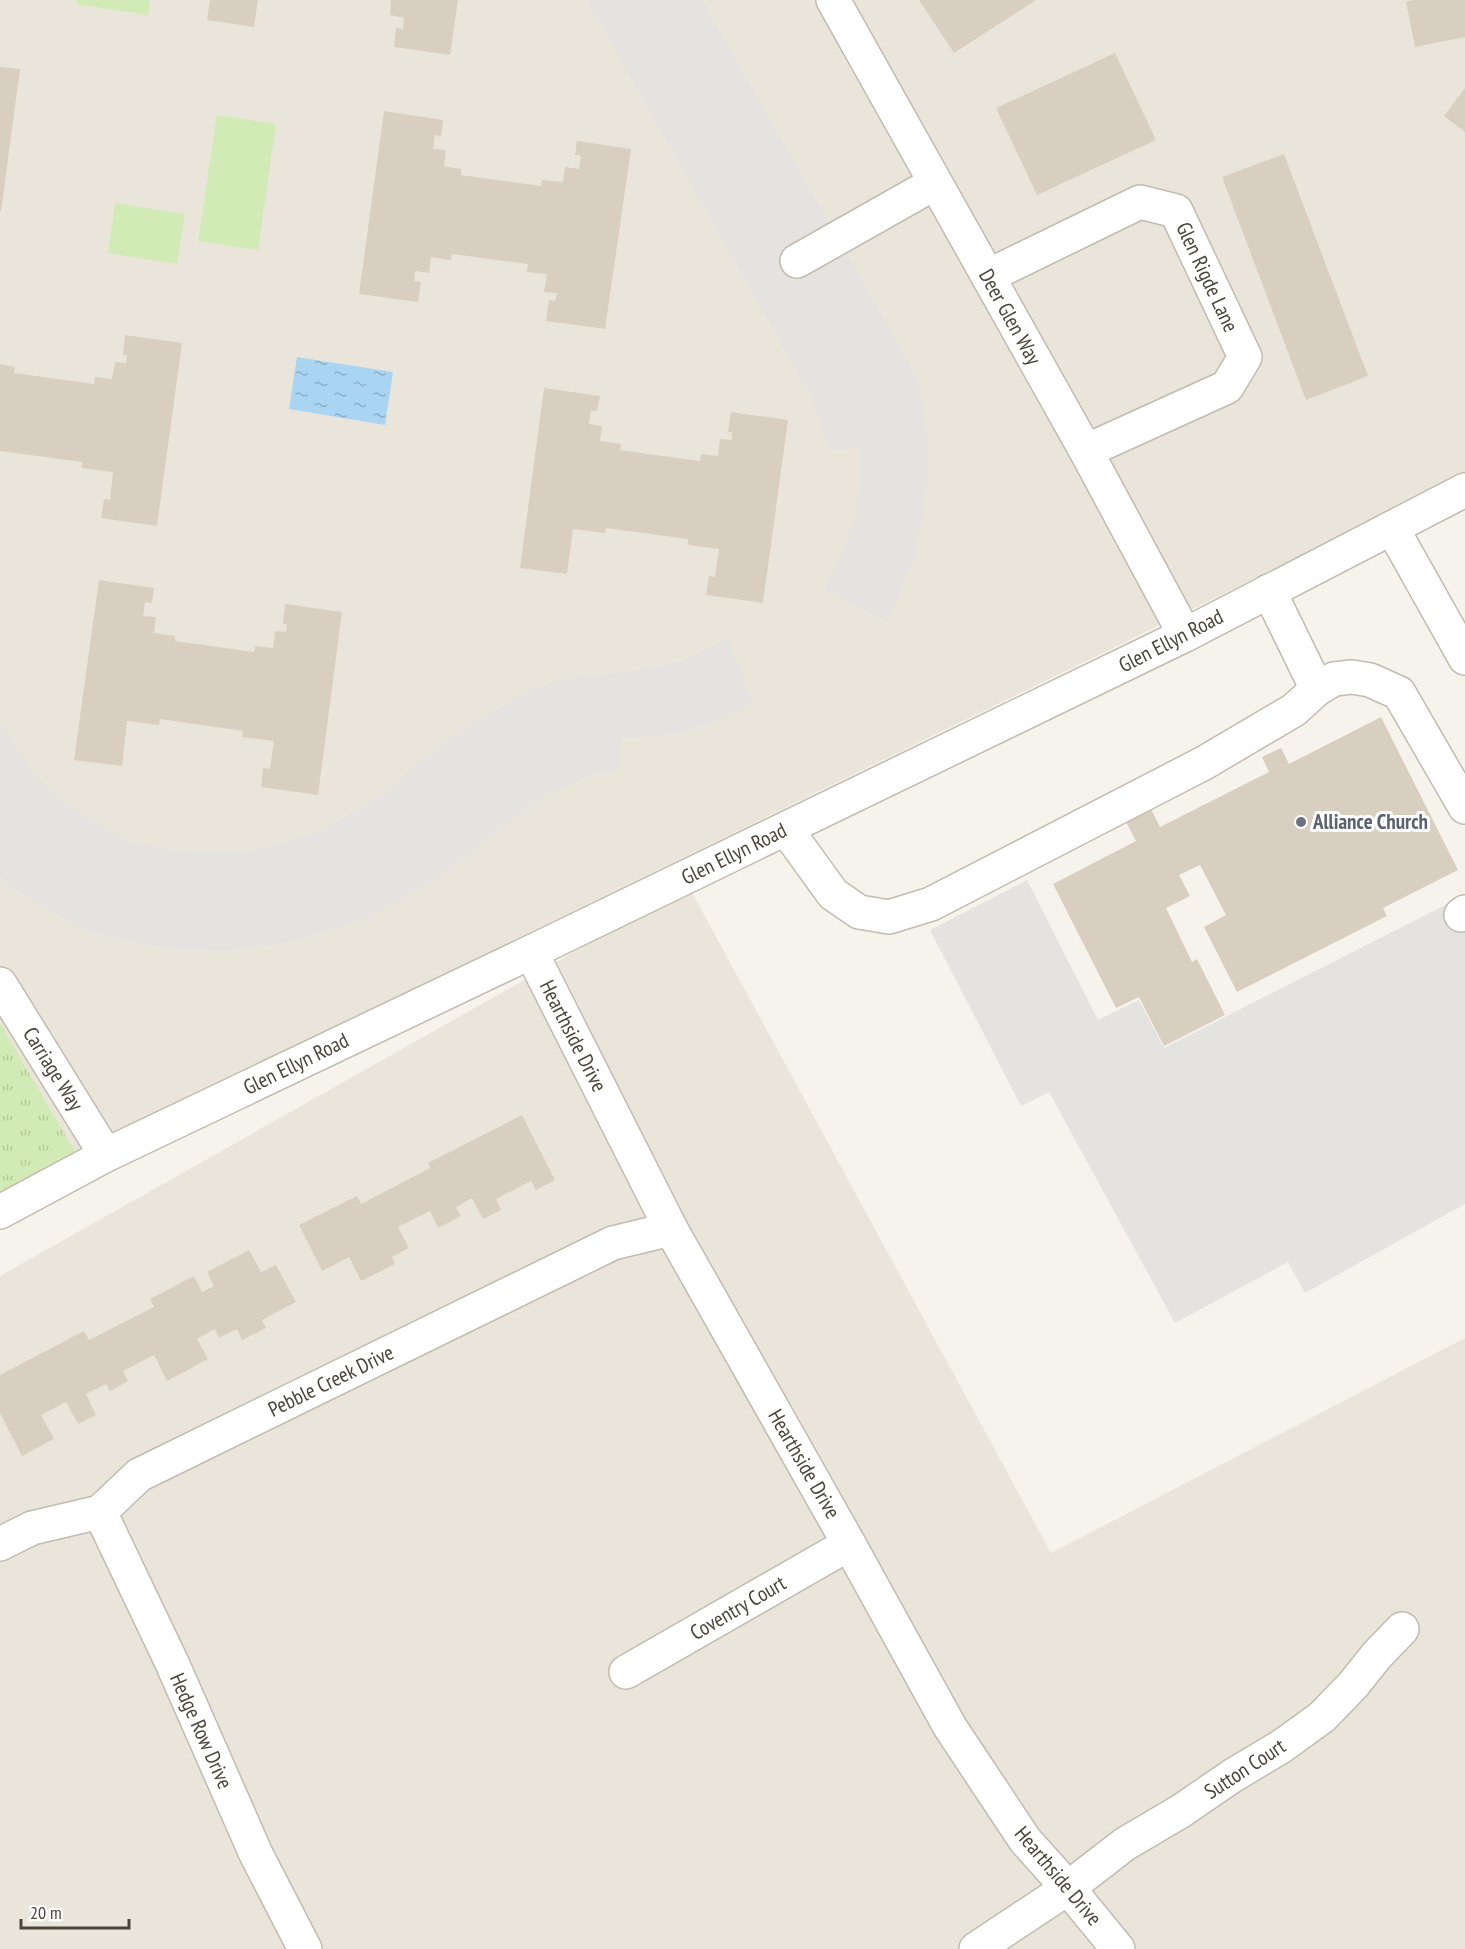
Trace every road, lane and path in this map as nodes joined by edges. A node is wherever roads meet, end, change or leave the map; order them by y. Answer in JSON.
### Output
{"nodes":[{"id":1,"x":833,"y":0,"type":"edge"},
{"id":2,"x":935,"y":183,"type":"junction"},
{"id":3,"x":797,"y":261,"type":"dead end"},
{"id":4,"x":988,"y":276,"type":"junction"},
{"id":5,"x":1086,"y":451,"type":"junction"},
{"id":6,"x":1465,"y":490,"type":"edge"},
{"id":7,"x":1392,"y":528,"type":"junction"},
{"id":8,"x":1269,"y":591,"type":"junction"},
{"id":9,"x":1185,"y":635,"type":"junction"},
{"id":10,"x":1465,"y":658,"type":"edge"},
{"id":11,"x":1317,"y":689,"type":"junction"},
{"id":12,"x":1465,"y":807,"type":"edge"},
{"id":13,"x":786,"y":829,"type":"junction"},
{"id":14,"x":531,"y":952,"type":"junction"},
{"id":15,"x":0,"y":984,"type":"edge"},
{"id":16,"x":106,"y":1155,"type":"junction"},
{"id":17,"x":0,"y":1212,"type":"edge"},
{"id":18,"x":670,"y":1229,"type":"junction"},
{"id":19,"x":100,"y":1512,"type":"junction"},
{"id":20,"x":0,"y":1544,"type":"edge"},
{"id":21,"x":849,"y":1544,"type":"junction"},
{"id":22,"x":1402,"y":1629,"type":"dead end"},
{"id":23,"x":626,"y":1672,"type":"dead end"},
{"id":24,"x":1068,"y":1888,"type":"junction"},
{"id":25,"x":305,"y":1949,"type":"edge"},
{"id":26,"x":976,"y":1949,"type":"edge"},
{"id":27,"x":1118,"y":1949,"type":"edge"}],
"edges":[{"from":1,"to":2,"type":"street","name":"Deer Glen Way"},
{"from":2,"to":3,"type":"street"},
{"from":2,"to":4,"type":"street","name":"Deer Glen Way"},
{"from":4,"to":5,"type":"street","name":"Deer Glen Way"},
{"from":4,"to":5,"type":"street","name":"Glen Rigde Lane"},
{"from":5,"to":9,"type":"street","name":"Deer Glen Way"},
{"from":6,"to":7,"type":"street","name":"Glen Ellyn Road"},
{"from":7,"to":8,"type":"street","name":"Glen Ellyn Road"},
{"from":7,"to":10,"type":"street"},
{"from":8,"to":9,"type":"street","name":"Glen Ellyn Road"},
{"from":8,"to":11,"type":"street"},
{"from":9,"to":13,"type":"street","name":"Glen Ellyn Road"},
{"from":11,"to":12,"type":"street"},
{"from":11,"to":13,"type":"street"},
{"from":13,"to":14,"type":"street","name":"Glen Ellyn Road"},
{"from":14,"to":16,"type":"street","name":"Glen Ellyn Road"},
{"from":14,"to":18,"type":"street","name":"Hearthside Drive"},
{"from":15,"to":16,"type":"street","name":"Carriage Way"},
{"from":16,"to":17,"type":"street","name":"Glen Ellyn Road"},
{"from":18,"to":19,"type":"street","name":"Pebble Creek Drive"},
{"from":18,"to":21,"type":"street","name":"Hearthside Drive"},
{"from":19,"to":20,"type":"street"},
{"from":19,"to":25,"type":"street","name":"Hedge Row Drive"},
{"from":21,"to":23,"type":"street","name":"Coventry Court"},
{"from":21,"to":24,"type":"street","name":"Hearthside Drive"},
{"from":22,"to":24,"type":"street","name":"Sutton Court"},
{"from":24,"to":26,"type":"street","name":"Sutton Court"},
{"from":24,"to":27,"type":"street","name":"Hearthside Drive"}]}
